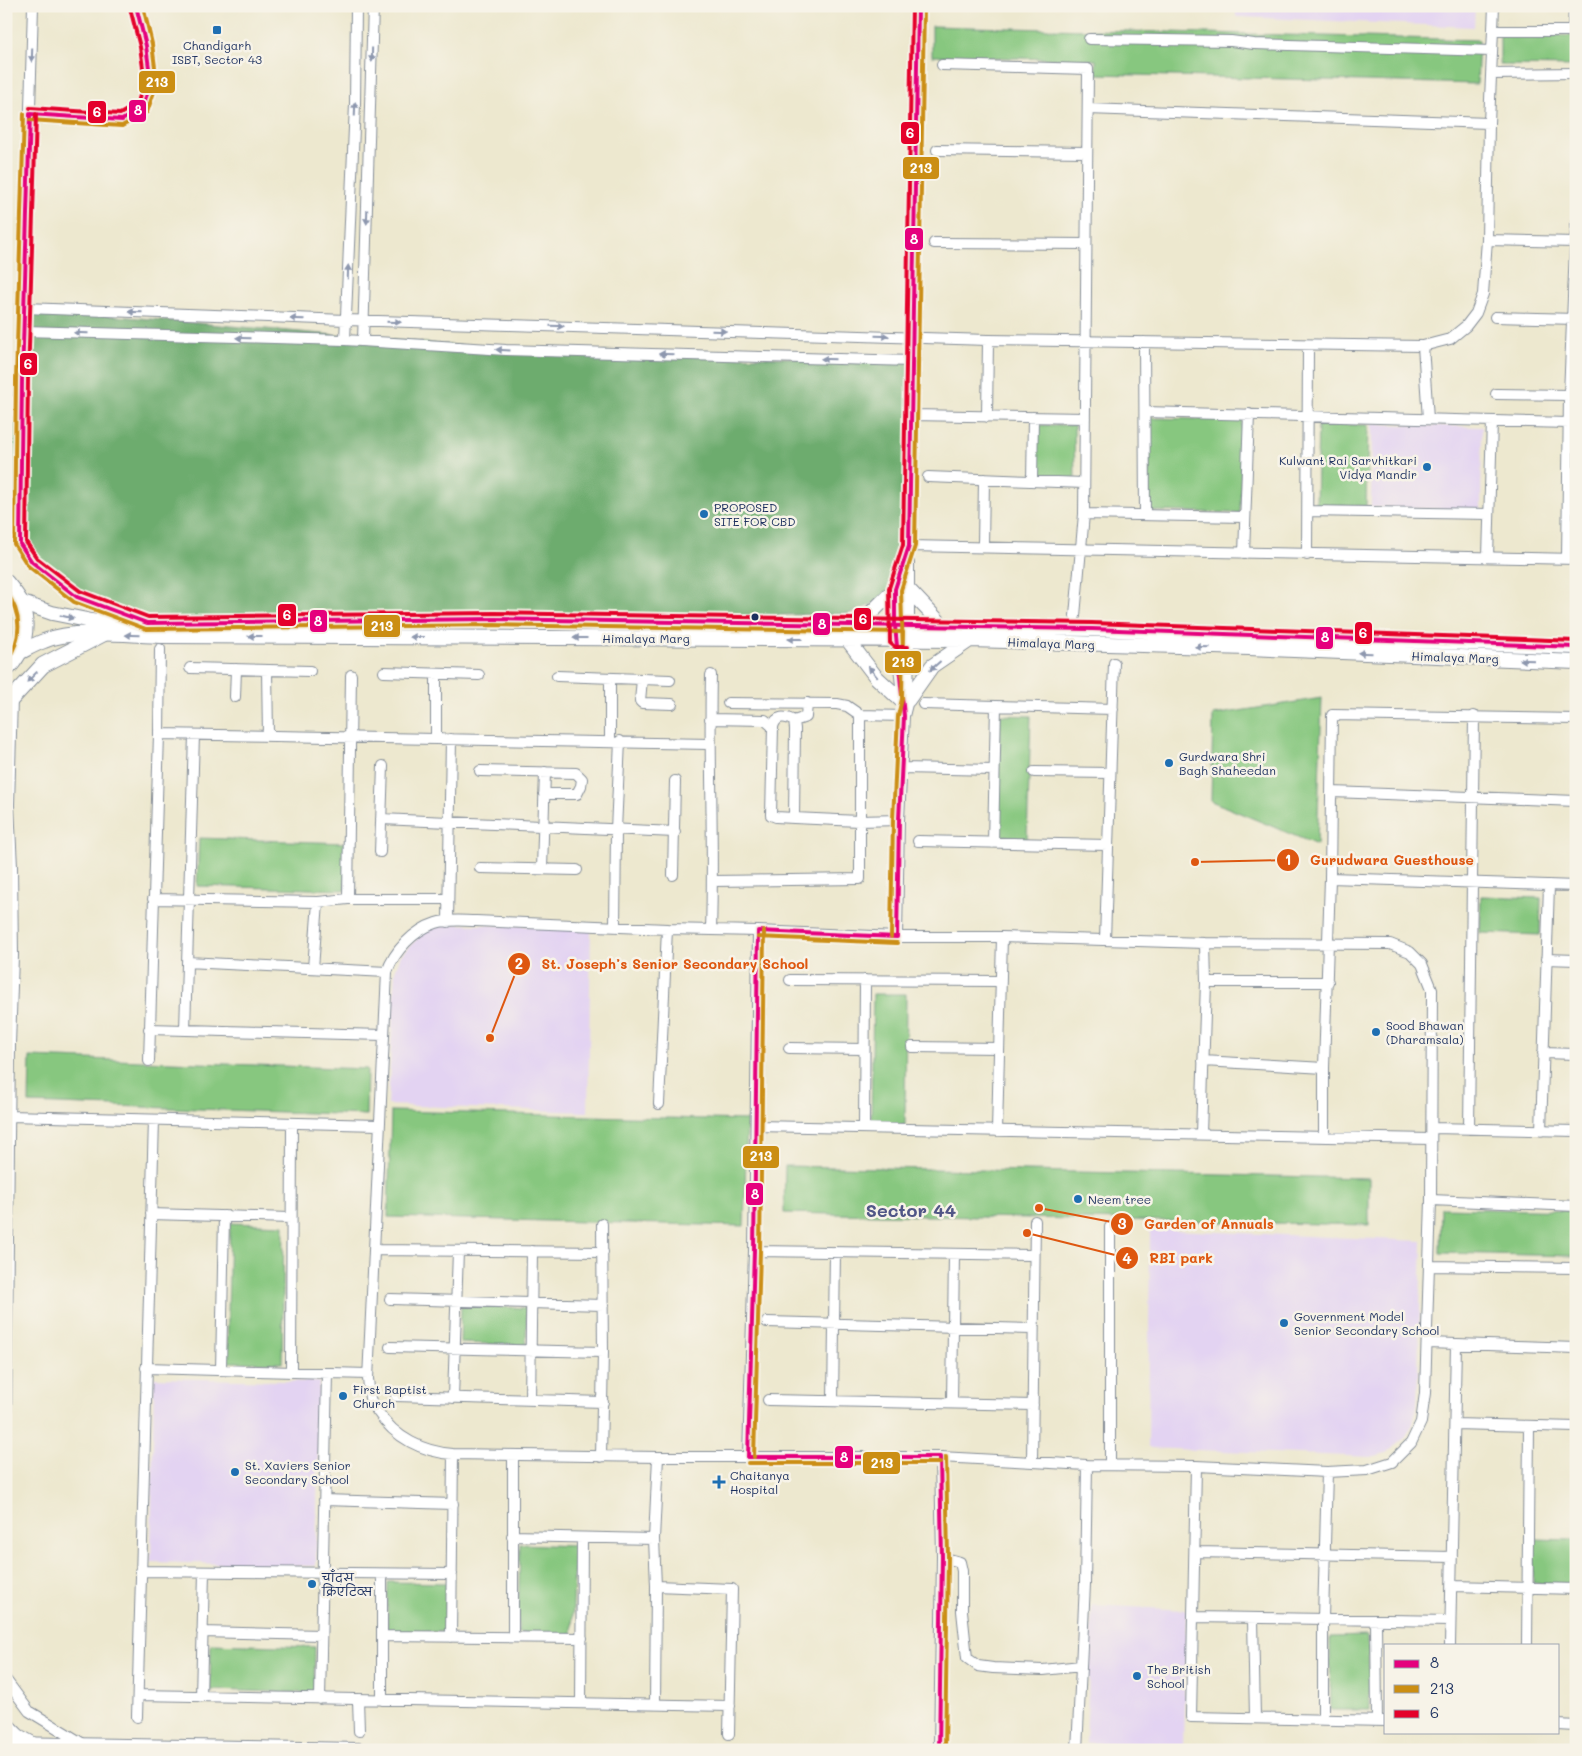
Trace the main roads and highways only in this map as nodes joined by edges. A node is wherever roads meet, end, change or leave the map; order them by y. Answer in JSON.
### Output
{"nodes":[{"id":1,"x":22,"y":397,"type":"road end"},
{"id":2,"x":6,"y":411,"type":"edge"},
{"id":3,"x":6,"y":522,"type":"edge"},
{"id":4,"x":7,"y":583,"type":"edge"},
{"id":5,"x":20,"y":602,"type":"junction"},
{"id":6,"x":147,"y":623,"type":"junction"},
{"id":7,"x":858,"y":626,"type":"junction"},
{"id":8,"x":944,"y":627,"type":"junction"},
{"id":9,"x":103,"y":634,"type":"junction"},
{"id":10,"x":847,"y":639,"type":"junction"},
{"id":11,"x":970,"y":640,"type":"junction"},
{"id":12,"x":1576,"y":647,"type":"edge"},
{"id":13,"x":19,"y":653,"type":"junction"},
{"id":14,"x":1576,"y":662,"type":"edge"},
{"id":15,"x":6,"y":670,"type":"edge"},
{"id":16,"x":9,"y":702,"type":"edge"},
{"id":17,"x":6,"y":1724,"type":"edge"},
{"id":18,"x":6,"y":1743,"type":"edge"},
{"id":19,"x":33,"y":1744,"type":"junction"},
{"id":20,"x":7,"y":1750,"type":"edge"},
{"id":21,"x":359,"y":1750,"type":"edge"}],
"edges":[{"from":1,"to":2,"type":"highway"},
{"from":3,"to":6,"type":"highway"},
{"from":4,"to":5,"type":"highway"},
{"from":5,"to":6,"type":"main road","name":"Himalaya Marg","one_way":true},
{"from":5,"to":13,"type":"highway"},
{"from":6,"to":7,"type":"main road","name":"Himalaya Marg"},
{"from":7,"to":8,"type":"main road","name":"Himalaya Marg"},
{"from":7,"to":8,"type":"main road"},
{"from":8,"to":12,"type":"main road","name":"Himalaya Marg"},
{"from":10,"to":9,"type":"main road","name":"Himalaya Marg","one_way":true},
{"from":9,"to":13,"type":"main road","name":"Himalaya Marg"},
{"from":9,"to":16,"type":"highway","one_way":true},
{"from":10,"to":11,"type":"main road","name":"Himalaya Marg"},
{"from":11,"to":10,"type":"main road","one_way":true},
{"from":14,"to":11,"type":"main road","name":"Himalaya Marg","one_way":true},
{"from":13,"to":15,"type":"highway"},
{"from":17,"to":19,"type":"main road"},
{"from":18,"to":19,"type":"main road"},
{"from":18,"to":20,"type":"highway"},
{"from":19,"to":21,"type":"main road"}]}
